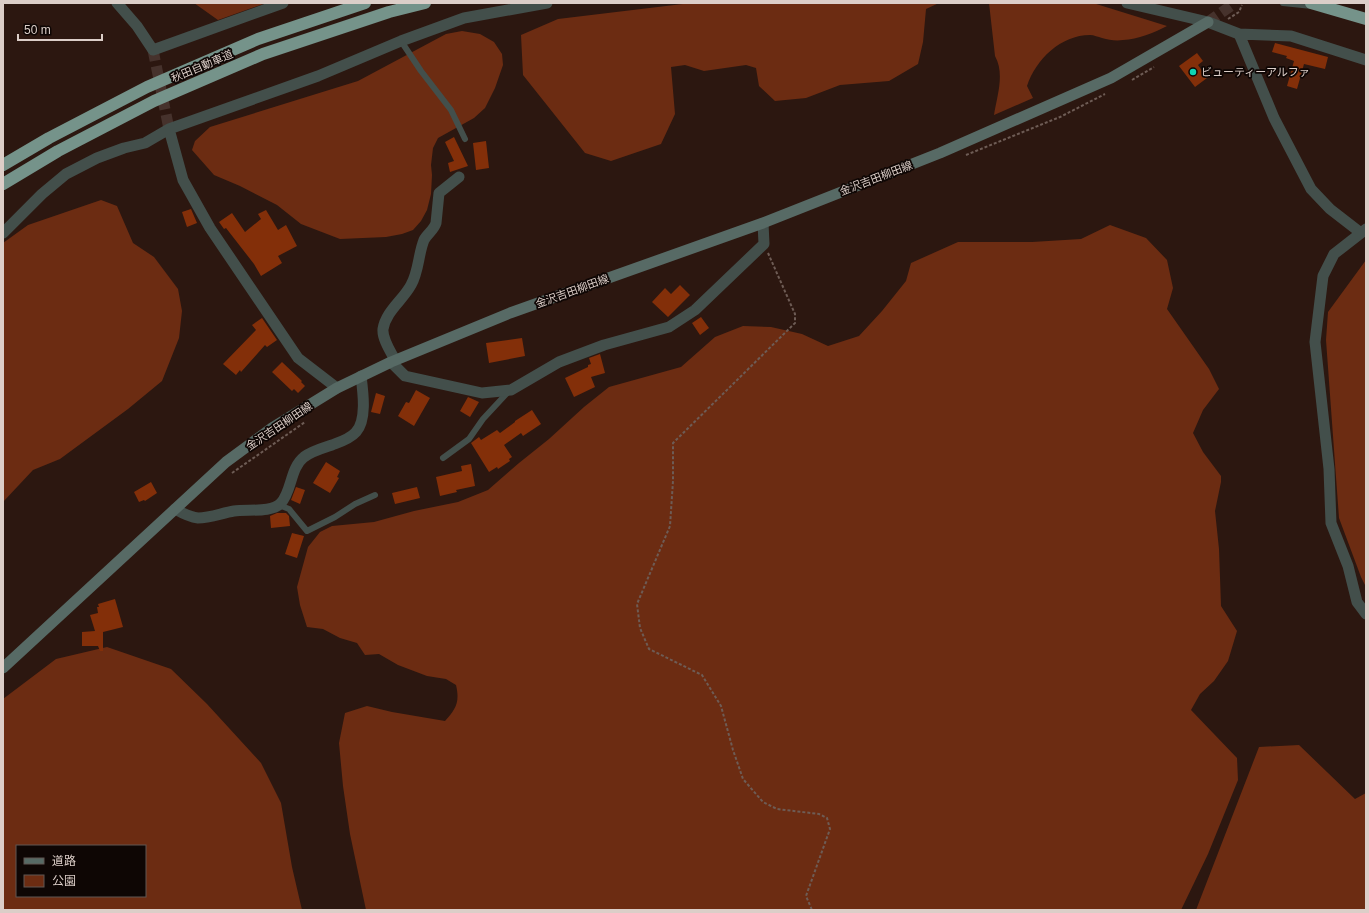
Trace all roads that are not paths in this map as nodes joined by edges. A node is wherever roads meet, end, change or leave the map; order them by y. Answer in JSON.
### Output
{"nodes":[{"id":1,"x":117,"y":3,"type":"edge"},
{"id":2,"x":283,"y":3,"type":"edge"},
{"id":3,"x":365,"y":3,"type":"edge"},
{"id":4,"x":425,"y":3,"type":"edge"},
{"id":5,"x":547,"y":3,"type":"edge"},
{"id":6,"x":1126,"y":3,"type":"edge"},
{"id":7,"x":1282,"y":3,"type":"edge"},
{"id":8,"x":1311,"y":3,"type":"edge"},
{"id":9,"x":1328,"y":8,"type":"junction"},
{"id":10,"x":1366,"y":19,"type":"edge"},
{"id":11,"x":1212,"y":24,"type":"junction"},
{"id":12,"x":1239,"y":34,"type":"junction"},
{"id":13,"x":401,"y":41,"type":"junction"},
{"id":14,"x":1366,"y":60,"type":"edge"},
{"id":15,"x":169,"y":129,"type":"junction"},
{"id":16,"x":464,"y":139,"type":"dead end"},
{"id":17,"x":3,"y":165,"type":"edge"},
{"id":18,"x":459,"y":177,"type":"dead end"},
{"id":19,"x":3,"y":184,"type":"edge"},
{"id":20,"x":763,"y":223,"type":"junction"},
{"id":21,"x":1364,"y":231,"type":"edge"},
{"id":22,"x":3,"y":233,"type":"edge"},
{"id":23,"x":393,"y":361,"type":"junction"},
{"id":24,"x":362,"y":376,"type":"junction"},
{"id":25,"x":337,"y":388,"type":"junction"},
{"id":26,"x":511,"y":390,"type":"junction"},
{"id":27,"x":443,"y":458,"type":"dead end"},
{"id":28,"x":375,"y":495,"type":"dead end"},
{"id":29,"x":279,"y":505,"type":"junction"},
{"id":30,"x":175,"y":509,"type":"junction"},
{"id":31,"x":1366,"y":614,"type":"edge"},
{"id":32,"x":3,"y":668,"type":"edge"}],
"edges":[{"from":1,"to":2,"type":"street"},
{"from":3,"to":17,"type":"highway","name":"秋田自動車道"},
{"from":4,"to":19,"type":"highway","name":"秋田自動車道"},
{"from":5,"to":13,"type":"street"},
{"from":6,"to":11,"type":"street"},
{"from":7,"to":9,"type":"lane"},
{"from":8,"to":9,"type":"highway"},
{"from":9,"to":10,"type":"highway"},
{"from":11,"to":12,"type":"street"},
{"from":11,"to":20,"type":"main road","name":"金沢吉田柳田線"},
{"from":12,"to":14,"type":"street"},
{"from":12,"to":21,"type":"street"},
{"from":13,"to":15,"type":"street"},
{"from":13,"to":16,"type":"lane"},
{"from":15,"to":22,"type":"street"},
{"from":15,"to":25,"type":"street"},
{"from":18,"to":23,"type":"street"},
{"from":20,"to":23,"type":"main road","name":"金沢吉田柳田線"},
{"from":20,"to":26,"type":"street"},
{"from":21,"to":31,"type":"street"},
{"from":23,"to":24,"type":"main road","name":"金沢吉田柳田線"},
{"from":23,"to":26,"type":"street"},
{"from":24,"to":25,"type":"main road","name":"金沢吉田柳田線"},
{"from":24,"to":29,"type":"street"},
{"from":25,"to":30,"type":"main road","name":"金沢吉田柳田線"},
{"from":26,"to":27,"type":"lane"},
{"from":28,"to":29,"type":"lane"},
{"from":29,"to":30,"type":"street"},
{"from":30,"to":32,"type":"main road","name":"金沢吉田柳田線"}]}
